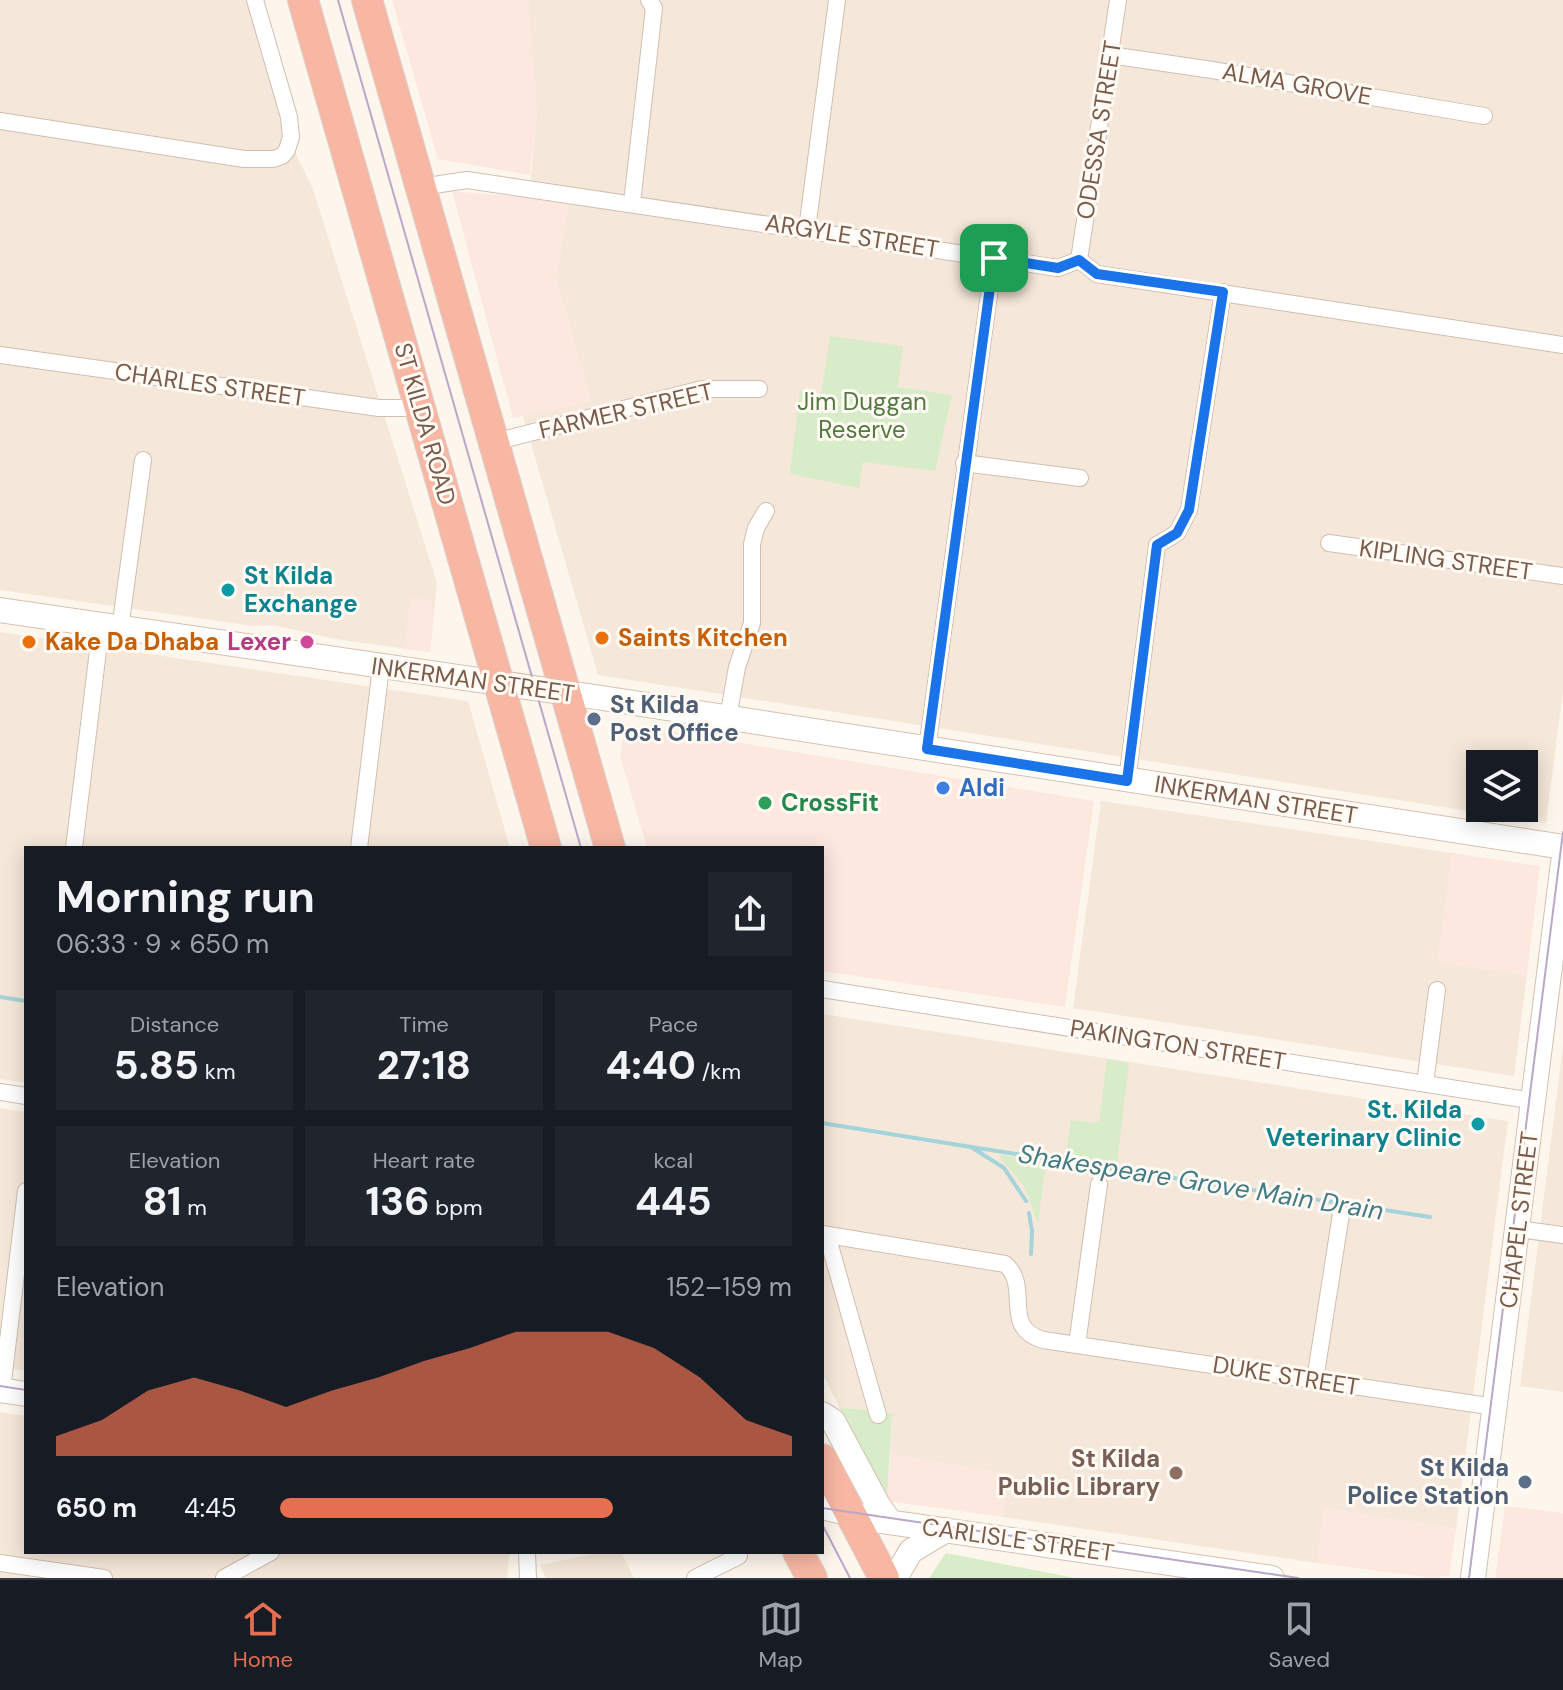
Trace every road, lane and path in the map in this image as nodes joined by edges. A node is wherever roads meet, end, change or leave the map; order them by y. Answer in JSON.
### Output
{"nodes":[{"id":1,"x":255,"y":0,"type":"edge"},
{"id":2,"x":303,"y":0,"type":"edge"},
{"id":3,"x":367,"y":0,"type":"edge"},
{"id":4,"x":649,"y":0,"type":"edge"},
{"id":5,"x":837,"y":0,"type":"edge"},
{"id":6,"x":1118,"y":0,"type":"edge"},
{"id":7,"x":1110,"y":55,"type":"junction"},
{"id":8,"x":1484,"y":116,"type":"dead end"},
{"id":9,"x":0,"y":121,"type":"edge"},
{"id":10,"x":421,"y":187,"type":"junction"},
{"id":11,"x":632,"y":203,"type":"junction"},
{"id":12,"x":807,"y":229,"type":"junction"},
{"id":13,"x":994,"y":258,"type":"junction"},
{"id":14,"x":1079,"y":260,"type":"junction"},
{"id":15,"x":1223,"y":292,"type":"junction"},
{"id":16,"x":1563,"y":345,"type":"edge"},
{"id":17,"x":0,"y":355,"type":"edge"},
{"id":18,"x":759,"y":389,"type":"dead end"},
{"id":19,"x":420,"y":405,"type":"junction"},
{"id":20,"x":494,"y":442,"type":"junction"},
{"id":21,"x":143,"y":460,"type":"dead end"},
{"id":22,"x":964,"y":463,"type":"junction"},
{"id":23,"x":1080,"y":478,"type":"dead end"},
{"id":24,"x":766,"y":511,"type":"dead end"},
{"id":25,"x":1329,"y":543,"type":"dead end"},
{"id":26,"x":1563,"y":576,"type":"edge"},
{"id":27,"x":0,"y":610,"type":"edge"},
{"id":28,"x":110,"y":628,"type":"junction"},
{"id":29,"x":381,"y":667,"type":"junction"},
{"id":30,"x":500,"y":685,"type":"junction"},
{"id":31,"x":566,"y":693,"type":"junction"},
{"id":32,"x":728,"y":718,"type":"junction"},
{"id":33,"x":927,"y":749,"type":"junction"},
{"id":34,"x":1127,"y":781,"type":"junction"},
{"id":35,"x":74,"y":846,"type":"edge"},
{"id":36,"x":359,"y":846,"type":"edge"},
{"id":37,"x":545,"y":846,"type":"edge"},
{"id":38,"x":609,"y":846,"type":"edge"},
{"id":39,"x":1563,"y":847,"type":"edge"},
{"id":40,"x":1563,"y":863,"type":"edge"},
{"id":41,"x":824,"y":989,"type":"edge"},
{"id":42,"x":1437,"y":990,"type":"dead end"},
{"id":43,"x":1425,"y":1084,"type":"junction"},
{"id":44,"x":0,"y":1092,"type":"edge"},
{"id":45,"x":24,"y":1096,"type":"edge"},
{"id":46,"x":1534,"y":1101,"type":"junction"},
{"id":47,"x":1099,"y":1184,"type":"dead end"},
{"id":48,"x":1341,"y":1214,"type":"dead end"},
{"id":49,"x":24,"y":1215,"type":"edge"},
{"id":50,"x":1518,"y":1229,"type":"junction"},
{"id":51,"x":825,"y":1235,"type":"edge"},
{"id":52,"x":1563,"y":1235,"type":"edge"},
{"id":53,"x":1077,"y":1345,"type":"junction"},
{"id":54,"x":1315,"y":1380,"type":"junction"},
{"id":55,"x":9,"y":1391,"type":"edge"},
{"id":56,"x":1495,"y":1407,"type":"junction"},
{"id":57,"x":824,"y":1415,"type":"edge"},
{"id":58,"x":878,"y":1415,"type":"dead end"},
{"id":59,"x":824,"y":1465,"type":"edge"},
{"id":60,"x":841,"y":1513,"type":"edge"},
{"id":61,"x":890,"y":1522,"type":"junction"},
{"id":62,"x":946,"y":1530,"type":"junction"},
{"id":63,"x":267,"y":1554,"type":"edge"},
{"id":64,"x":527,"y":1554,"type":"edge"},
{"id":65,"x":799,"y":1554,"type":"edge"},
{"id":66,"x":739,"y":1556,"type":"dead end"},
{"id":67,"x":0,"y":1563,"type":"edge"},
{"id":68,"x":104,"y":1578,"type":"edge"},
{"id":69,"x":224,"y":1578,"type":"edge"},
{"id":70,"x":528,"y":1578,"type":"edge"},
{"id":71,"x":695,"y":1578,"type":"edge"},
{"id":72,"x":812,"y":1578,"type":"edge"},
{"id":73,"x":884,"y":1578,"type":"edge"},
{"id":74,"x":895,"y":1578,"type":"edge"},
{"id":75,"x":1272,"y":1578,"type":"edge"},
{"id":76,"x":1473,"y":1578,"type":"edge"}],
"edges":[{"from":1,"to":9,"type":"street"},
{"from":2,"to":19,"type":"highway","name":"ST KILDA ROAD"},
{"from":3,"to":10,"type":"highway"},
{"from":4,"to":11,"type":"street"},
{"from":5,"to":12,"type":"street"},
{"from":6,"to":7,"type":"street","name":"ODESSA STREET"},
{"from":7,"to":8,"type":"street","name":"ALMA GROVE"},
{"from":7,"to":14,"type":"street","name":"ODESSA STREET"},
{"from":10,"to":11,"type":"street","name":"ARGYLE STREET"},
{"from":10,"to":20,"type":"highway"},
{"from":11,"to":12,"type":"street","name":"ARGYLE STREET"},
{"from":12,"to":13,"type":"street","name":"ARGYLE STREET"},
{"from":13,"to":14,"type":"street","name":"ARGYLE STREET"},
{"from":13,"to":22,"type":"street"},
{"from":14,"to":15,"type":"street"},
{"from":15,"to":16,"type":"street"},
{"from":15,"to":34,"type":"street"},
{"from":17,"to":19,"type":"street","name":"CHARLES STREET"},
{"from":18,"to":20,"type":"street","name":"FARMER STREET"},
{"from":19,"to":30,"type":"highway","name":"ST KILDA ROAD"},
{"from":20,"to":31,"type":"highway"},
{"from":21,"to":28,"type":"street"},
{"from":22,"to":23,"type":"street"},
{"from":22,"to":33,"type":"street"},
{"from":24,"to":32,"type":"street"},
{"from":25,"to":26,"type":"street","name":"KIPLING STREET"},
{"from":27,"to":28,"type":"street","name":"INKERMAN STREET"},
{"from":28,"to":29,"type":"street","name":"INKERMAN STREET"},
{"from":28,"to":35,"type":"street"},
{"from":29,"to":30,"type":"street","name":"INKERMAN STREET"},
{"from":29,"to":36,"type":"street"},
{"from":30,"to":31,"type":"street","name":"INKERMAN STREET"},
{"from":30,"to":37,"type":"highway","name":"ST KILDA ROAD"},
{"from":31,"to":32,"type":"street","name":"INKERMAN STREET"},
{"from":31,"to":38,"type":"highway"},
{"from":32,"to":33,"type":"street","name":"INKERMAN STREET"},
{"from":33,"to":34,"type":"street","name":"INKERMAN STREET"},
{"from":34,"to":39,"type":"street","name":"INKERMAN STREET"},
{"from":40,"to":46,"type":"street","name":"CHAPEL STREET"},
{"from":41,"to":43,"type":"street","name":"PAKINGTON STREET"},
{"from":42,"to":43,"type":"street"},
{"from":43,"to":46,"type":"street","name":"PAKINGTON STREET"},
{"from":44,"to":45,"type":"street"},
{"from":46,"to":50,"type":"street","name":"CHAPEL STREET"},
{"from":47,"to":53,"type":"street"},
{"from":48,"to":54,"type":"street"},
{"from":49,"to":55,"type":"street"},
{"from":50,"to":52,"type":"street"},
{"from":50,"to":56,"type":"street","name":"CHAPEL STREET"},
{"from":51,"to":53,"type":"street","name":"DUKE STREET"},
{"from":51,"to":58,"type":"street"},
{"from":53,"to":54,"type":"street","name":"DUKE STREET"},
{"from":54,"to":56,"type":"street","name":"DUKE STREET"},
{"from":56,"to":76,"type":"street","name":"CHAPEL STREET"},
{"from":57,"to":61,"type":"street"},
{"from":59,"to":60,"type":"highway"},
{"from":60,"to":61,"type":"street","name":"CARLISLE STREET"},
{"from":60,"to":73,"type":"highway"},
{"from":61,"to":62,"type":"street","name":"CARLISLE STREET"},
{"from":62,"to":74,"type":"street"},
{"from":62,"to":75,"type":"street","name":"CARLISLE STREET"},
{"from":63,"to":69,"type":"street"},
{"from":64,"to":70,"type":"street"},
{"from":65,"to":72,"type":"highway"},
{"from":66,"to":71,"type":"street"},
{"from":67,"to":68,"type":"street"}]}
